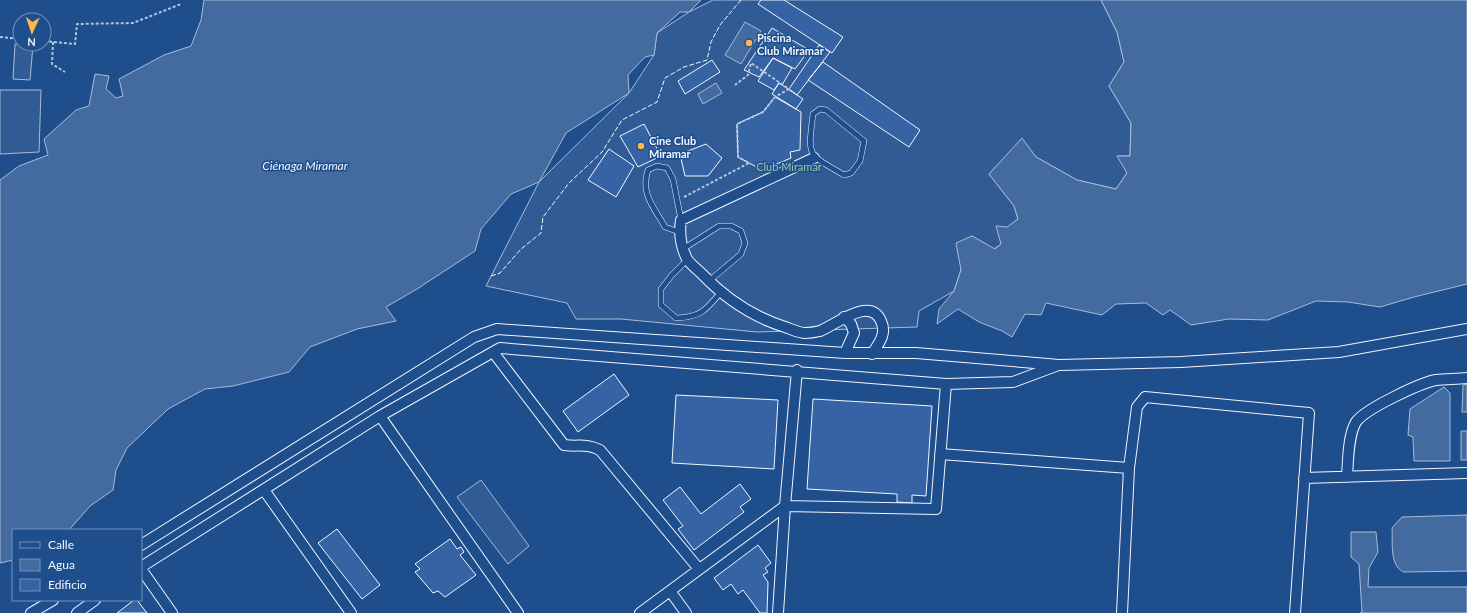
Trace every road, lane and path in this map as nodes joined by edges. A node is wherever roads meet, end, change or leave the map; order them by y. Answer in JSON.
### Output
{"nodes":[{"id":1,"x":181,"y":4,"type":"dead end"},
{"id":2,"x":0,"y":37,"type":"edge"},
{"id":3,"x":12,"y":38,"type":"edge"},
{"id":4,"x":52,"y":42,"type":"edge"},
{"id":5,"x":54,"y":42,"type":"dead end"},
{"id":6,"x":65,"y":72,"type":"dead end"},
{"id":7,"x":735,"y":85,"type":"dead end"},
{"id":8,"x":814,"y":158,"type":"junction"},
{"id":9,"x":677,"y":201,"type":"junction"},
{"id":10,"x":681,"y":220,"type":"junction"},
{"id":11,"x":679,"y":232,"type":"junction"},
{"id":12,"x":683,"y":249,"type":"junction"},
{"id":13,"x":688,"y":260,"type":"junction"},
{"id":14,"x":709,"y":281,"type":"junction"},
{"id":15,"x":721,"y":292,"type":"junction"},
{"id":16,"x":844,"y":316,"type":"junction"},
{"id":17,"x":1467,"y":329,"type":"edge"},
{"id":18,"x":493,"y":352,"type":"junction"},
{"id":19,"x":845,"y":354,"type":"junction"},
{"id":20,"x":872,"y":354,"type":"junction"},
{"id":21,"x":1059,"y":365,"type":"junction"},
{"id":22,"x":797,"y":370,"type":"junction"},
{"id":23,"x":1467,"y":378,"type":"edge"},
{"id":24,"x":946,"y":384,"type":"junction"},
{"id":25,"x":380,"y":416,"type":"junction"},
{"id":26,"x":940,"y":454,"type":"junction"},
{"id":27,"x":1129,"y":468,"type":"junction"},
{"id":28,"x":1467,"y":473,"type":"edge"},
{"id":29,"x":1347,"y":477,"type":"junction"},
{"id":30,"x":1304,"y":478,"type":"junction"},
{"id":31,"x":264,"y":490,"type":"junction"},
{"id":32,"x":784,"y":506,"type":"junction"},
{"id":33,"x":142,"y":544,"type":"edge"},
{"id":34,"x":142,"y":567,"type":"edge"},
{"id":35,"x":142,"y":569,"type":"edge"},
{"id":36,"x":699,"y":570,"type":"junction"},
{"id":37,"x":670,"y":591,"type":"junction"},
{"id":38,"x":50,"y":601,"type":"edge"},
{"id":39,"x":94,"y":601,"type":"edge"},
{"id":40,"x":31,"y":613,"type":"edge"},
{"id":41,"x":77,"y":613,"type":"edge"},
{"id":42,"x":172,"y":613,"type":"edge"},
{"id":43,"x":351,"y":613,"type":"edge"},
{"id":44,"x":518,"y":613,"type":"edge"},
{"id":45,"x":640,"y":613,"type":"edge"},
{"id":46,"x":686,"y":613,"type":"edge"},
{"id":47,"x":778,"y":613,"type":"edge"},
{"id":48,"x":1122,"y":613,"type":"edge"},
{"id":49,"x":1294,"y":613,"type":"edge"}],
"edges":[{"from":1,"to":4,"type":"path"},
{"from":2,"to":3,"type":"path"},
{"from":5,"to":6,"type":"path"},
{"from":7,"to":9,"type":"path"},
{"from":8,"to":8,"type":"lane"},
{"from":8,"to":10,"type":"street"},
{"from":9,"to":10,"type":"lane"},
{"from":9,"to":11,"type":"lane"},
{"from":10,"to":11,"type":"street"},
{"from":11,"to":12,"type":"street"},
{"from":12,"to":13,"type":"street"},
{"from":12,"to":14,"type":"lane"},
{"from":13,"to":14,"type":"street"},
{"from":13,"to":15,"type":"lane"},
{"from":14,"to":15,"type":"street"},
{"from":15,"to":16,"type":"street"},
{"from":16,"to":19,"type":"street"},
{"from":16,"to":20,"type":"street"},
{"from":17,"to":21,"type":"street"},
{"from":18,"to":22,"type":"street"},
{"from":18,"to":25,"type":"street"},
{"from":18,"to":36,"type":"street"},
{"from":19,"to":20,"type":"street"},
{"from":19,"to":33,"type":"street"},
{"from":20,"to":21,"type":"street"},
{"from":21,"to":24,"type":"street"},
{"from":22,"to":24,"type":"street"},
{"from":22,"to":32,"type":"street"},
{"from":23,"to":29,"type":"street"},
{"from":24,"to":26,"type":"street"},
{"from":25,"to":31,"type":"street"},
{"from":25,"to":44,"type":"street"},
{"from":26,"to":27,"type":"street"},
{"from":26,"to":32,"type":"street"},
{"from":27,"to":30,"type":"street"},
{"from":27,"to":48,"type":"street"},
{"from":28,"to":29,"type":"street"},
{"from":29,"to":30,"type":"street"},
{"from":30,"to":49,"type":"street"},
{"from":31,"to":34,"type":"street"},
{"from":31,"to":43,"type":"street"},
{"from":32,"to":36,"type":"street"},
{"from":32,"to":47,"type":"street"},
{"from":35,"to":42,"type":"street"},
{"from":36,"to":37,"type":"street"},
{"from":37,"to":45,"type":"street"},
{"from":37,"to":46,"type":"street"},
{"from":38,"to":40,"type":"street"},
{"from":39,"to":41,"type":"street"}]}
